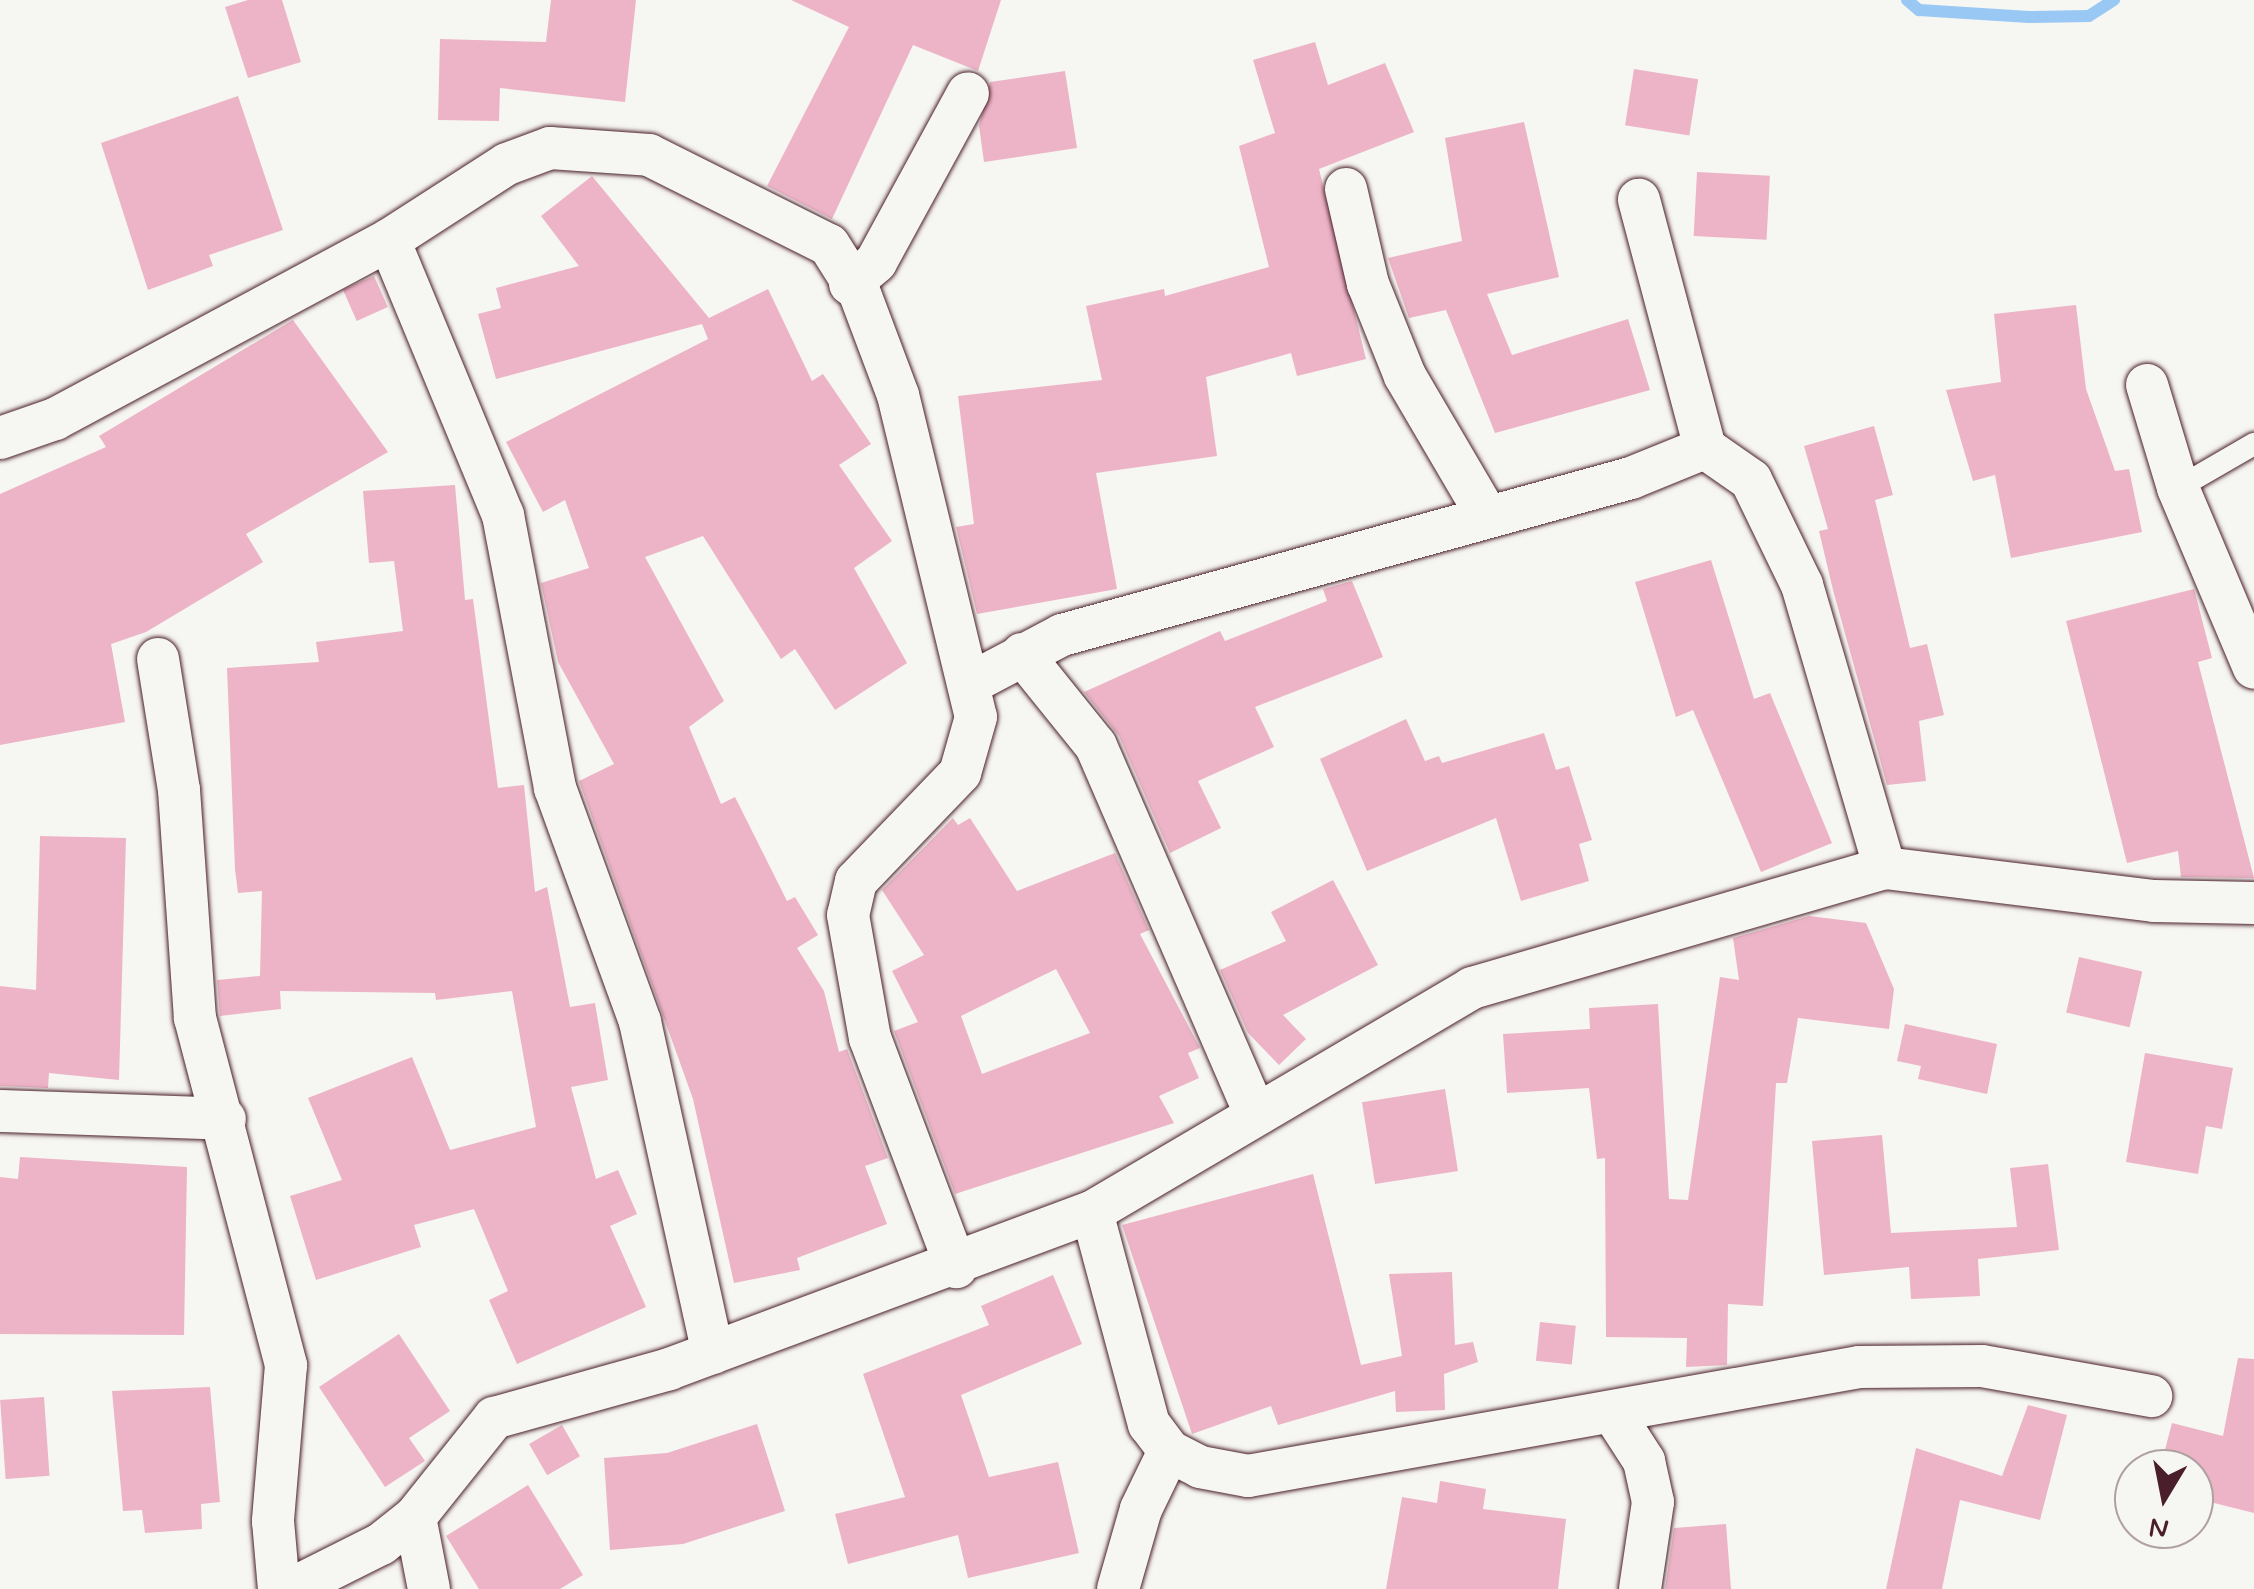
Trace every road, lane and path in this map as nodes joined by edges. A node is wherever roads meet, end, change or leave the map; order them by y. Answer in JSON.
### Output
{"nodes":[{"id":1,"x":968,"y":93,"type":"dead end"},
{"id":2,"x":1346,"y":189,"type":"dead end"},
{"id":3,"x":1639,"y":200,"type":"dead end"},
{"id":4,"x":389,"y":240,"type":"junction"},
{"id":5,"x":850,"y":284,"type":"junction"},
{"id":6,"x":2147,"y":385,"type":"dead end"},
{"id":7,"x":0,"y":438,"type":"edge"},
{"id":8,"x":2254,"y":444,"type":"edge"},
{"id":9,"x":1705,"y":448,"type":"junction"},
{"id":10,"x":2178,"y":488,"type":"junction"},
{"id":11,"x":1486,"y":514,"type":"junction"},
{"id":12,"x":2250,"y":646,"type":"edge"},
{"id":13,"x":1022,"y":654,"type":"junction"},
{"id":14,"x":158,"y":659,"type":"dead end"},
{"id":15,"x":968,"y":684,"type":"junction"},
{"id":16,"x":1885,"y":868,"type":"junction"},
{"id":17,"x":2254,"y":903,"type":"edge"},
{"id":18,"x":0,"y":1111,"type":"edge"},
{"id":19,"x":1256,"y":1115,"type":"junction"},
{"id":20,"x":225,"y":1119,"type":"junction"},
{"id":21,"x":1092,"y":1212,"type":"junction"},
{"id":22,"x":956,"y":1267,"type":"junction"},
{"id":23,"x":713,"y":1354,"type":"junction"},
{"id":24,"x":2151,"y":1396,"type":"dead end"},
{"id":25,"x":1615,"y":1416,"type":"junction"},
{"id":26,"x":1169,"y":1451,"type":"junction"},
{"id":27,"x":415,"y":1517,"type":"junction"},
{"id":28,"x":279,"y":1589,"type":"edge"},
{"id":29,"x":292,"y":1589,"type":"edge"},
{"id":30,"x":429,"y":1589,"type":"edge"},
{"id":31,"x":1118,"y":1589,"type":"edge"},
{"id":32,"x":1640,"y":1589,"type":"edge"}],
"edges":[{"from":1,"to":5,"type":"street"},
{"from":2,"to":11,"type":"street"},
{"from":3,"to":9,"type":"street"},
{"from":4,"to":5,"type":"street"},
{"from":4,"to":7,"type":"street"},
{"from":4,"to":23,"type":"street"},
{"from":5,"to":15,"type":"street"},
{"from":6,"to":10,"type":"street"},
{"from":8,"to":10,"type":"lane"},
{"from":9,"to":11,"type":"street"},
{"from":9,"to":16,"type":"street"},
{"from":10,"to":12,"type":"street"},
{"from":11,"to":13,"type":"street"},
{"from":13,"to":15,"type":"street"},
{"from":13,"to":19,"type":"street"},
{"from":14,"to":20,"type":"street"},
{"from":15,"to":22,"type":"street"},
{"from":16,"to":17,"type":"street"},
{"from":16,"to":19,"type":"street"},
{"from":18,"to":20,"type":"street"},
{"from":19,"to":21,"type":"street"},
{"from":20,"to":28,"type":"street"},
{"from":21,"to":22,"type":"street"},
{"from":21,"to":26,"type":"street"},
{"from":22,"to":23,"type":"street"},
{"from":23,"to":27,"type":"street"},
{"from":24,"to":25,"type":"street"},
{"from":25,"to":26,"type":"street"},
{"from":25,"to":32,"type":"street"},
{"from":26,"to":31,"type":"street"},
{"from":27,"to":29,"type":"street"},
{"from":27,"to":30,"type":"street"}]}
